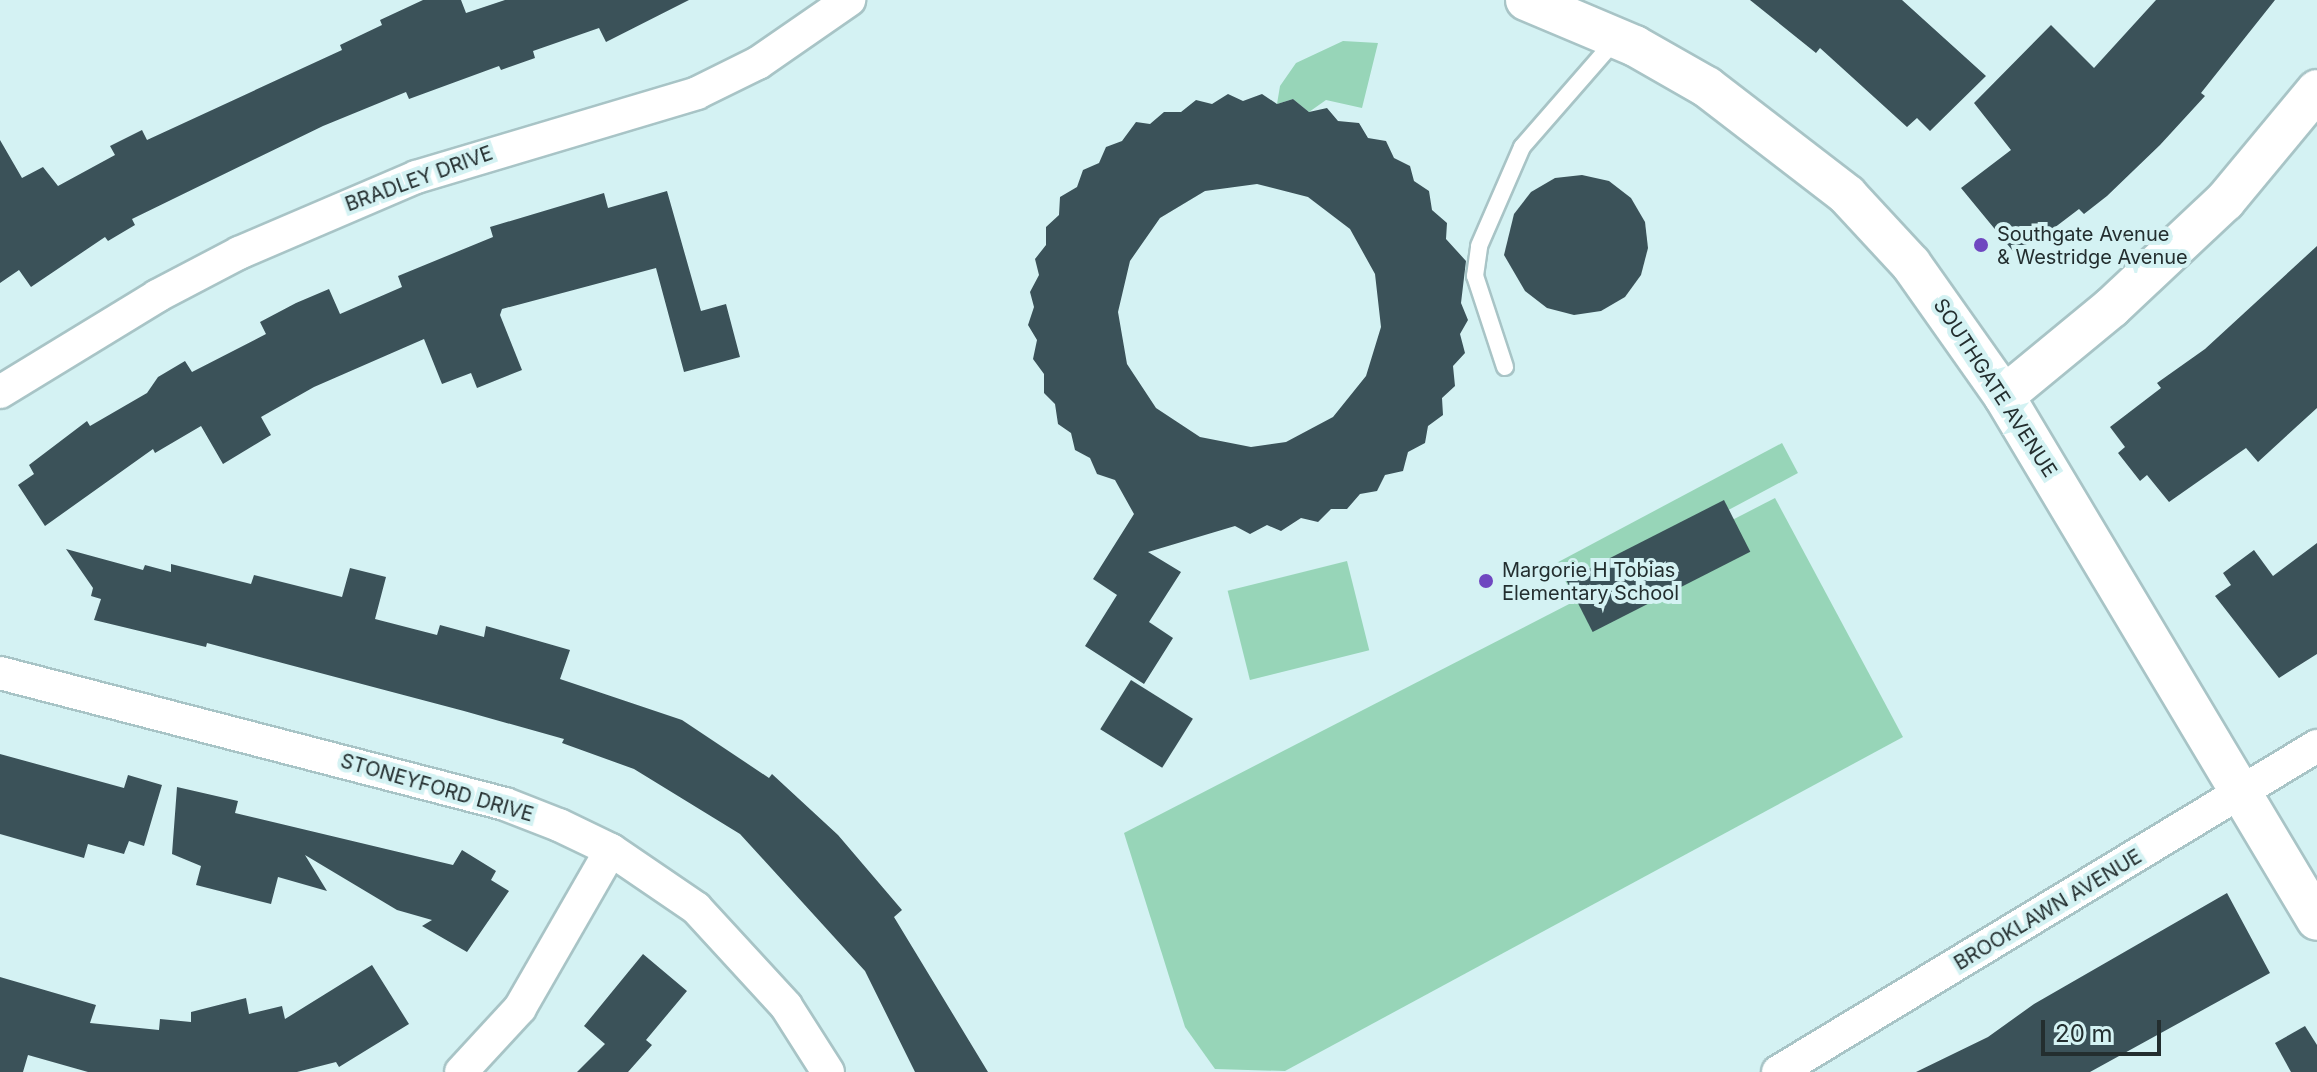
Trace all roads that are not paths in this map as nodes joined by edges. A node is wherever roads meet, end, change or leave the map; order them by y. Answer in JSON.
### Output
{"nodes":[{"id":1,"x":849,"y":0,"type":"edge"},
{"id":2,"x":1526,"y":0,"type":"edge"},
{"id":3,"x":1617,"y":38,"type":"junction"},
{"id":4,"x":2317,"y":90,"type":"edge"},
{"id":5,"x":1505,"y":367,"type":"dead end"},
{"id":6,"x":0,"y":392,"type":"edge"},
{"id":7,"x":2004,"y":396,"type":"junction"},
{"id":8,"x":0,"y":673,"type":"edge"},
{"id":9,"x":2317,"y":746,"type":"edge"},
{"id":10,"x":2243,"y":794,"type":"junction"},
{"id":11,"x":611,"y":850,"type":"junction"},
{"id":12,"x":2317,"y":920,"type":"edge"},
{"id":13,"x":461,"y":1072,"type":"edge"},
{"id":14,"x":828,"y":1072,"type":"edge"},
{"id":15,"x":1778,"y":1072,"type":"edge"}],
"edges":[{"from":1,"to":6,"type":"street","name":"BRADLEY DRIVE"},
{"from":2,"to":3,"type":"street","name":"SOUTHGATE AVENUE"},
{"from":3,"to":5,"type":"lane"},
{"from":3,"to":7,"type":"street","name":"SOUTHGATE AVENUE"},
{"from":4,"to":7,"type":"street"},
{"from":7,"to":10,"type":"street","name":"SOUTHGATE AVENUE"},
{"from":8,"to":11,"type":"street","name":"STONEYFORD DRIVE"},
{"from":9,"to":10,"type":"street","name":"BROOKLAWN AVENUE"},
{"from":10,"to":12,"type":"street","name":"SOUTHGATE AVENUE"},
{"from":10,"to":15,"type":"street","name":"BROOKLAWN AVENUE"},
{"from":11,"to":13,"type":"street"},
{"from":11,"to":14,"type":"street","name":"STONEYFORD DRIVE"}]}
